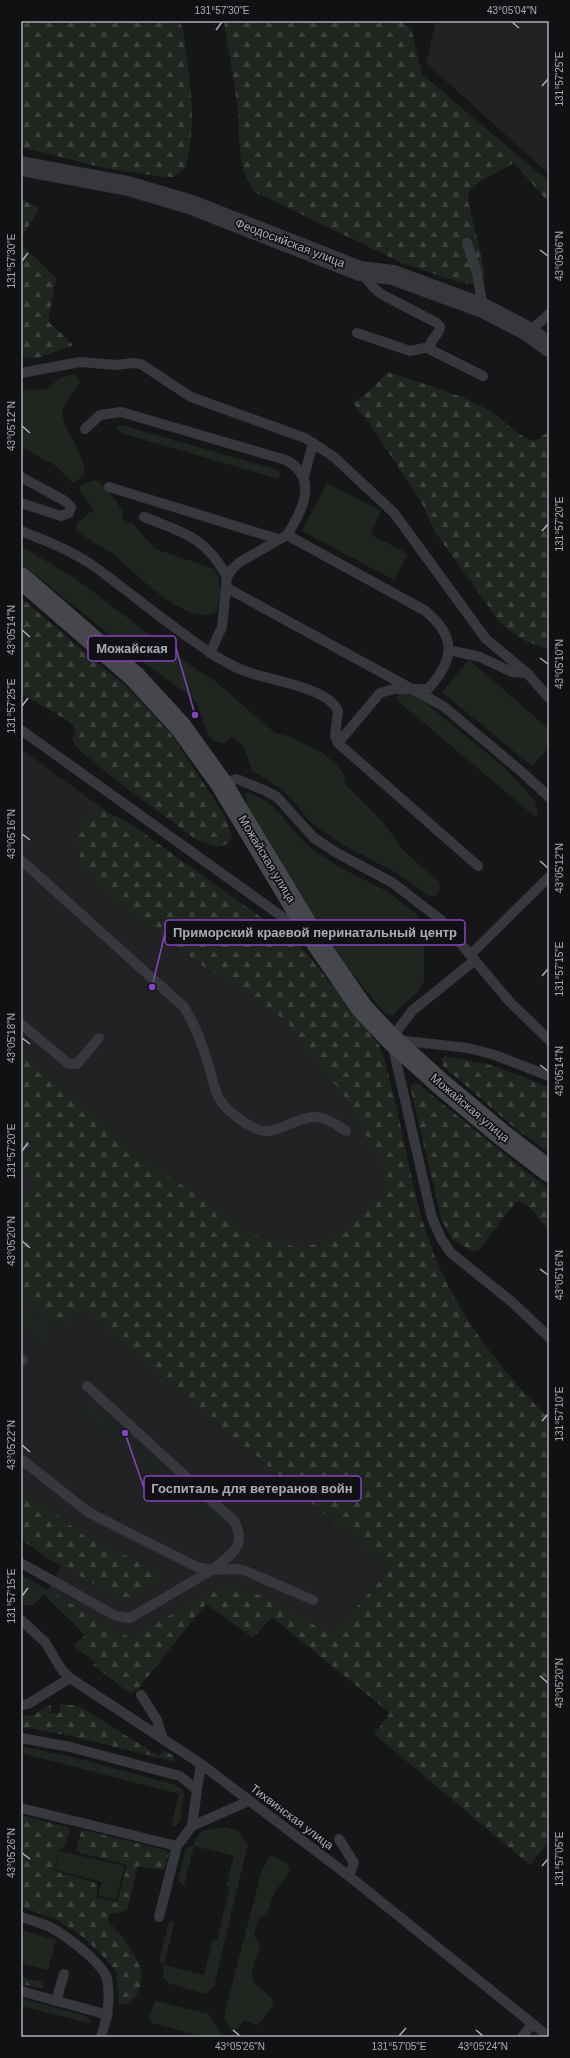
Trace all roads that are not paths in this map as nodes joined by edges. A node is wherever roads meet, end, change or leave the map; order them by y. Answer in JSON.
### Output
{"nodes":[{"id":1,"x":21,"y":166,"type":"edge"},
{"id":2,"x":468,"y":243,"type":"dead end"},
{"id":3,"x":360,"y":271,"type":"junction"},
{"id":4,"x":483,"y":308,"type":"junction"},
{"id":5,"x":549,"y":314,"type":"edge"},
{"id":6,"x":529,"y":332,"type":"junction"},
{"id":7,"x":357,"y":333,"type":"dead end"},
{"id":8,"x":430,"y":347,"type":"junction"},
{"id":9,"x":549,"y":347,"type":"edge"},
{"id":10,"x":21,"y":373,"type":"edge"},
{"id":11,"x":483,"y":376,"type":"dead end"},
{"id":12,"x":85,"y":428,"type":"dead end"},
{"id":13,"x":313,"y":443,"type":"junction"},
{"id":14,"x":21,"y":477,"type":"edge"},
{"id":15,"x":304,"y":477,"type":"junction"},
{"id":16,"x":109,"y":487,"type":"dead end"},
{"id":17,"x":21,"y":503,"type":"edge"},
{"id":18,"x":144,"y":517,"type":"dead end"},
{"id":19,"x":21,"y":531,"type":"edge"},
{"id":20,"x":288,"y":535,"type":"junction"},
{"id":21,"x":278,"y":539,"type":"junction"},
{"id":22,"x":227,"y":577,"type":"junction"},
{"id":23,"x":21,"y":578,"type":"edge"},
{"id":24,"x":227,"y":588,"type":"junction"},
{"id":25,"x":449,"y":650,"type":"junction"},
{"id":26,"x":210,"y":653,"type":"junction"},
{"id":27,"x":527,"y":673,"type":"junction"},
{"id":28,"x":412,"y":689,"type":"junction"},
{"id":29,"x":549,"y":698,"type":"edge"},
{"id":30,"x":21,"y":730,"type":"edge"},
{"id":31,"x":338,"y":743,"type":"junction"},
{"id":32,"x":221,"y":782,"type":"junction"},
{"id":33,"x":549,"y":797,"type":"edge"},
{"id":34,"x":21,"y":860,"type":"edge"},
{"id":35,"x":478,"y":866,"type":"dead end"},
{"id":36,"x":549,"y":877,"type":"edge"},
{"id":37,"x":316,"y":941,"type":"junction"},
{"id":38,"x":473,"y":957,"type":"junction"},
{"id":39,"x":21,"y":1024,"type":"edge"},
{"id":40,"x":99,"y":1038,"type":"dead end"},
{"id":41,"x":391,"y":1039,"type":"junction"},
{"id":42,"x":549,"y":1040,"type":"edge"},
{"id":43,"x":549,"y":1065,"type":"edge"},
{"id":44,"x":538,"y":1072,"type":"junction"},
{"id":45,"x":549,"y":1076,"type":"edge"},
{"id":46,"x":346,"y":1131,"type":"dead end"},
{"id":47,"x":549,"y":1171,"type":"edge"},
{"id":48,"x":549,"y":1337,"type":"edge"},
{"id":49,"x":87,"y":1386,"type":"dead end"},
{"id":50,"x":21,"y":1459,"type":"edge"},
{"id":51,"x":21,"y":1563,"type":"edge"},
{"id":52,"x":212,"y":1570,"type":"junction"},
{"id":53,"x":313,"y":1600,"type":"dead end"},
{"id":54,"x":21,"y":1620,"type":"edge"},
{"id":55,"x":70,"y":1678,"type":"junction"},
{"id":56,"x":141,"y":1695,"type":"dead end"},
{"id":57,"x":21,"y":1705,"type":"edge"},
{"id":58,"x":162,"y":1737,"type":"junction"},
{"id":59,"x":21,"y":1738,"type":"edge"},
{"id":60,"x":201,"y":1764,"type":"junction"},
{"id":61,"x":197,"y":1790,"type":"junction"},
{"id":62,"x":249,"y":1801,"type":"junction"},
{"id":63,"x":21,"y":1808,"type":"edge"},
{"id":64,"x":192,"y":1826,"type":"junction"},
{"id":65,"x":339,"y":1839,"type":"dead end"},
{"id":66,"x":177,"y":1846,"type":"junction"},
{"id":67,"x":349,"y":1876,"type":"junction"},
{"id":68,"x":21,"y":1917,"type":"edge"},
{"id":69,"x":159,"y":1917,"type":"dead end"},
{"id":70,"x":64,"y":1974,"type":"dead end"},
{"id":71,"x":21,"y":1991,"type":"edge"},
{"id":72,"x":56,"y":2001,"type":"junction"},
{"id":73,"x":108,"y":2015,"type":"junction"},
{"id":74,"x":532,"y":2024,"type":"junction"},
{"id":75,"x":101,"y":2037,"type":"edge"},
{"id":76,"x":522,"y":2037,"type":"edge"},
{"id":77,"x":549,"y":2037,"type":"edge"}],
"edges":[{"from":1,"to":3,"type":"street","name":"Феодосийская улица"},
{"from":2,"to":4,"type":"lane"},
{"from":3,"to":4,"type":"street","name":"Феодосийская улица"},
{"from":3,"to":8,"type":"lane"},
{"from":4,"to":6,"type":"street","name":"Феодосийская улица"},
{"from":5,"to":6,"type":"lane"},
{"from":6,"to":9,"type":"street","name":"Феодосийская улица"},
{"from":7,"to":8,"type":"lane"},
{"from":8,"to":11,"type":"lane"},
{"from":10,"to":13,"type":"lane"},
{"from":12,"to":15,"type":"lane"},
{"from":13,"to":15,"type":"lane"},
{"from":13,"to":27,"type":"lane"},
{"from":14,"to":17,"type":"lane"},
{"from":15,"to":20,"type":"lane"},
{"from":16,"to":21,"type":"lane"},
{"from":18,"to":22,"type":"lane"},
{"from":19,"to":26,"type":"lane"},
{"from":20,"to":21,"type":"lane"},
{"from":20,"to":25,"type":"lane"},
{"from":21,"to":22,"type":"lane"},
{"from":22,"to":24,"type":"lane"},
{"from":23,"to":32,"type":"main road","name":"Можайская улица"},
{"from":24,"to":26,"type":"lane"},
{"from":24,"to":28,"type":"lane"},
{"from":25,"to":27,"type":"lane"},
{"from":25,"to":28,"type":"lane"},
{"from":26,"to":31,"type":"lane"},
{"from":27,"to":29,"type":"lane"},
{"from":28,"to":31,"type":"lane"},
{"from":28,"to":33,"type":"lane"},
{"from":30,"to":37,"type":"lane"},
{"from":31,"to":35,"type":"lane"},
{"from":32,"to":37,"type":"main road","name":"Можайская улица"},
{"from":32,"to":38,"type":"lane"},
{"from":34,"to":46,"type":"lane"},
{"from":36,"to":38,"type":"lane"},
{"from":37,"to":41,"type":"main road","name":"Можайская улица"},
{"from":38,"to":41,"type":"lane"},
{"from":38,"to":42,"type":"lane"},
{"from":39,"to":40,"type":"lane"},
{"from":41,"to":44,"type":"lane"},
{"from":41,"to":47,"type":"main road","name":"Можайская улица"},
{"from":41,"to":48,"type":"lane"},
{"from":43,"to":44,"type":"lane"},
{"from":44,"to":45,"type":"lane"},
{"from":49,"to":52,"type":"lane"},
{"from":50,"to":52,"type":"lane"},
{"from":51,"to":52,"type":"lane"},
{"from":52,"to":53,"type":"lane"},
{"from":54,"to":55,"type":"lane","name":"Тихвинская улица"},
{"from":55,"to":57,"type":"lane"},
{"from":55,"to":58,"type":"lane","name":"Тихвинская улица"},
{"from":56,"to":58,"type":"lane"},
{"from":58,"to":60,"type":"lane","name":"Тихвинская улица"},
{"from":59,"to":61,"type":"lane"},
{"from":60,"to":61,"type":"lane"},
{"from":60,"to":62,"type":"lane","name":"Тихвинская улица"},
{"from":61,"to":64,"type":"lane"},
{"from":62,"to":64,"type":"lane"},
{"from":62,"to":67,"type":"lane","name":"Тихвинская улица"},
{"from":63,"to":66,"type":"lane"},
{"from":64,"to":66,"type":"lane"},
{"from":65,"to":67,"type":"lane"},
{"from":66,"to":69,"type":"lane"},
{"from":67,"to":74,"type":"lane","name":"Тихвинская улица"},
{"from":68,"to":73,"type":"lane"},
{"from":70,"to":72,"type":"lane"},
{"from":71,"to":72,"type":"lane"},
{"from":72,"to":73,"type":"lane"},
{"from":73,"to":75,"type":"lane"},
{"from":74,"to":76,"type":"lane"},
{"from":74,"to":77,"type":"lane","name":"Тихвинская улица"}]}
